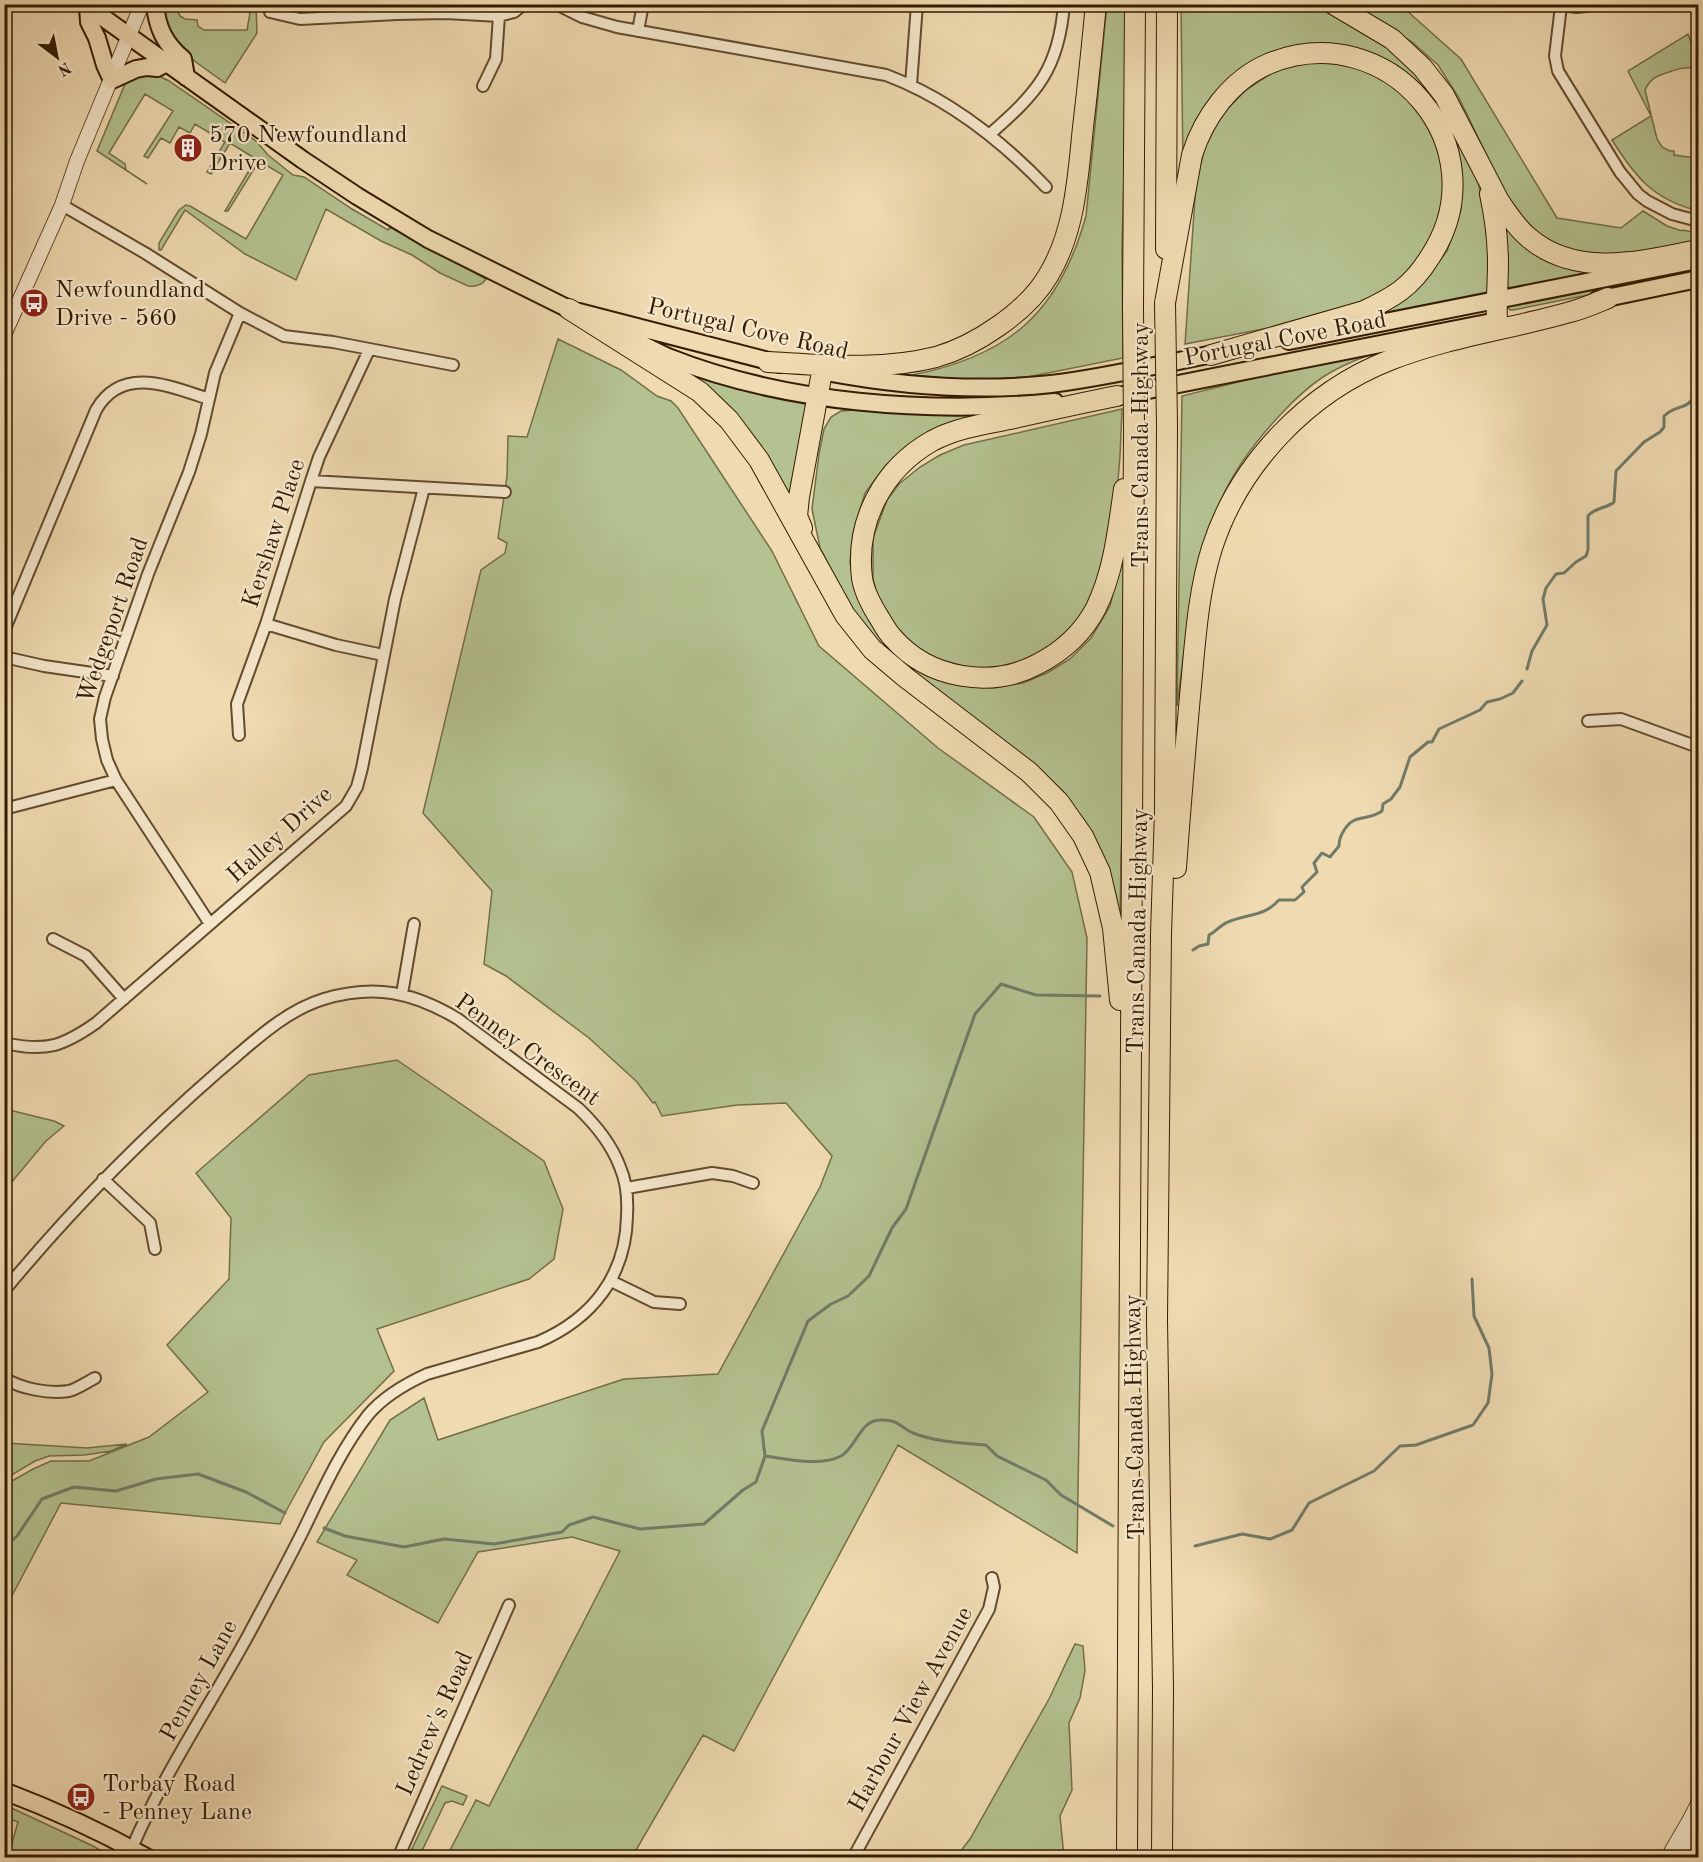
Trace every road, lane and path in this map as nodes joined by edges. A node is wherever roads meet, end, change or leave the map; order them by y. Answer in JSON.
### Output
{"nodes":[{"id":1,"x":142,"y":4,"type":"edge"},
{"id":2,"x":155,"y":4,"type":"edge"},
{"id":3,"x":524,"y":4,"type":"edge"},
{"id":4,"x":556,"y":4,"type":"edge"},
{"id":5,"x":643,"y":4,"type":"edge"},
{"id":6,"x":917,"y":4,"type":"edge"},
{"id":7,"x":1064,"y":4,"type":"edge"},
{"id":8,"x":1096,"y":4,"type":"edge"},
{"id":9,"x":1135,"y":4,"type":"edge"},
{"id":10,"x":1167,"y":4,"type":"edge"},
{"id":11,"x":1334,"y":4,"type":"edge"},
{"id":12,"x":1600,"y":4,"type":"edge"},
{"id":13,"x":1557,"y":5,"type":"edge"},
{"id":14,"x":86,"y":6,"type":"edge"},
{"id":15,"x":270,"y":12,"type":"dead end"},
{"id":16,"x":499,"y":16,"type":"junction"},
{"id":17,"x":638,"y":31,"type":"junction"},
{"id":18,"x":129,"y":37,"type":"junction"},
{"id":19,"x":167,"y":63,"type":"junction"},
{"id":20,"x":186,"y":77,"type":"junction"},
{"id":21,"x":112,"y":80,"type":"junction"},
{"id":22,"x":911,"y":85,"type":"junction"},
{"id":23,"x":483,"y":86,"type":"dead end"},
{"id":24,"x":990,"y":134,"type":"junction"},
{"id":25,"x":1486,"y":174,"type":"junction"},
{"id":26,"x":1046,"y":187,"type":"dead end"},
{"id":27,"x":62,"y":205,"type":"junction"},
{"id":28,"x":1698,"y":221,"type":"edge"},
{"id":29,"x":1698,"y":250,"type":"edge"},
{"id":30,"x":1698,"y":260,"type":"edge"},
{"id":31,"x":1698,"y":279,"type":"edge"},
{"id":32,"x":1608,"y":298,"type":"junction"},
{"id":33,"x":1496,"y":299,"type":"junction"},
{"id":34,"x":1166,"y":303,"type":"junction"},
{"id":35,"x":569,"y":309,"type":"junction"},
{"id":36,"x":240,"y":313,"type":"junction"},
{"id":37,"x":1497,"y":321,"type":"junction"},
{"id":38,"x":5,"y":333,"type":"edge"},
{"id":39,"x":369,"y":350,"type":"junction"},
{"id":40,"x":1211,"y":355,"type":"junction"},
{"id":41,"x":768,"y":362,"type":"junction"},
{"id":42,"x":453,"y":365,"type":"dead end"},
{"id":43,"x":822,"y":372,"type":"junction"},
{"id":44,"x":1117,"y":396,"type":"junction"},
{"id":45,"x":817,"y":397,"type":"junction"},
{"id":46,"x":209,"y":399,"type":"junction"},
{"id":47,"x":1134,"y":428,"type":"junction"},
{"id":48,"x":311,"y":481,"type":"junction"},
{"id":49,"x":424,"y":488,"type":"junction"},
{"id":50,"x":505,"y":492,"type":"dead end"},
{"id":51,"x":813,"y":556,"type":"junction"},
{"id":52,"x":266,"y":624,"type":"junction"},
{"id":53,"x":4,"y":631,"type":"edge"},
{"id":54,"x":383,"y":655,"type":"junction"},
{"id":55,"x":4,"y":657,"type":"edge"},
{"id":56,"x":113,"y":676,"type":"junction"},
{"id":57,"x":1588,"y":721,"type":"dead end"},
{"id":58,"x":239,"y":735,"type":"dead end"},
{"id":59,"x":1698,"y":747,"type":"edge"},
{"id":60,"x":116,"y":780,"type":"junction"},
{"id":61,"x":4,"y":809,"type":"edge"},
{"id":62,"x":210,"y":924,"type":"junction"},
{"id":63,"x":414,"y":924,"type":"dead end"},
{"id":64,"x":1161,"y":934,"type":"junction"},
{"id":65,"x":53,"y":939,"type":"dead end"},
{"id":66,"x":402,"y":994,"type":"junction"},
{"id":67,"x":124,"y":999,"type":"junction"},
{"id":68,"x":4,"y":1043,"type":"edge"},
{"id":69,"x":1131,"y":1134,"type":"junction"},
{"id":70,"x":103,"y":1179,"type":"junction"},
{"id":71,"x":753,"y":1183,"type":"dead end"},
{"id":72,"x":627,"y":1188,"type":"junction"},
{"id":73,"x":155,"y":1249,"type":"dead end"},
{"id":74,"x":611,"y":1281,"type":"junction"},
{"id":75,"x":4,"y":1291,"type":"edge"},
{"id":76,"x":680,"y":1304,"type":"dead end"},
{"id":77,"x":4,"y":1378,"type":"edge"},
{"id":78,"x":95,"y":1378,"type":"dead end"},
{"id":79,"x":302,"y":1532,"type":"joint"},
{"id":80,"x":992,"y":1578,"type":"dead end"},
{"id":81,"x":509,"y":1605,"type":"dead end"},
{"id":82,"x":4,"y":1791,"type":"edge"},
{"id":83,"x":1698,"y":1803,"type":"edge"},
{"id":84,"x":1690,"y":1822,"type":"junction"},
{"id":85,"x":130,"y":1853,"type":"edge"},
{"id":86,"x":148,"y":1857,"type":"edge"},
{"id":87,"x":398,"y":1857,"type":"edge"},
{"id":88,"x":853,"y":1857,"type":"edge"},
{"id":89,"x":1127,"y":1857,"type":"edge"},
{"id":90,"x":1162,"y":1857,"type":"edge"},
{"id":91,"x":1668,"y":1857,"type":"edge"},
{"id":92,"x":1682,"y":1857,"type":"edge"}],
"edges":[{"from":1,"to":18,"type":"street"},
{"from":2,"to":20,"type":"main road"},
{"from":3,"to":16,"type":"street"},
{"from":4,"to":17,"type":"street"},
{"from":5,"to":17,"type":"street"},
{"from":6,"to":22,"type":"street"},
{"from":7,"to":24,"type":"street"},
{"from":8,"to":41,"type":"highway"},
{"from":9,"to":47,"type":"highway","name":"Trans Canada Highway","bridge":true},
{"from":10,"to":34,"type":"highway","name":"Trans Canada Highway"},
{"from":11,"to":25,"type":"highway"},
{"from":12,"to":13,"type":"street"},
{"from":13,"to":28,"type":"street"},
{"from":14,"to":18,"type":"main road","name":"Portugal Cove Road"},
{"from":14,"to":21,"type":"main road"},
{"from":15,"to":16,"type":"street"},
{"from":16,"to":23,"type":"street"},
{"from":17,"to":22,"type":"street"},
{"from":18,"to":19,"type":"main road","name":"Portugal Cove Road"},
{"from":18,"to":21,"type":"street"},
{"from":19,"to":20,"type":"main road","name":"Portugal Cove Road"},
{"from":19,"to":21,"type":"main road"},
{"from":20,"to":35,"type":"main road","name":"Portugal Cove Road"},
{"from":21,"to":27,"type":"street"},
{"from":22,"to":24,"type":"street"},
{"from":24,"to":26,"type":"street"},
{"from":25,"to":29,"type":"highway"},
{"from":25,"to":33,"type":"highway"},
{"from":27,"to":36,"type":"street"},
{"from":27,"to":38,"type":"street"},
{"from":30,"to":33,"type":"main road","name":"Portugal Cove Road"},
{"from":31,"to":32,"type":"main road","name":"Portugal Cove Road"},
{"from":32,"to":37,"type":"main road","name":"Portugal Cove Road"},
{"from":32,"to":64,"type":"highway"},
{"from":33,"to":37,"type":"highway"},
{"from":33,"to":40,"type":"main road","name":"Portugal Cove Road"},
{"from":34,"to":40,"type":"highway"},
{"from":34,"to":64,"type":"highway","name":"Trans Canada Highway","bridge":true},
{"from":35,"to":41,"type":"main road","name":"Portugal Cove Road"},
{"from":35,"to":45,"type":"main road","name":"Portugal Cove Road"},
{"from":35,"to":51,"type":"highway"},
{"from":36,"to":39,"type":"street"},
{"from":36,"to":46,"type":"street","name":"Wedgeport Road"},
{"from":37,"to":44,"type":"main road","name":"Portugal Cove Road"},
{"from":39,"to":42,"type":"street"},
{"from":39,"to":48,"type":"street","name":"Kershaw Place"},
{"from":40,"to":43,"type":"main road","name":"Portugal Cove Road"},
{"from":41,"to":43,"type":"main road","name":"Portugal Cove Road"},
{"from":43,"to":45,"type":"highway"},
{"from":44,"to":45,"type":"main road","name":"Portugal Cove Road"},
{"from":44,"to":47,"type":"highway"},
{"from":45,"to":51,"type":"highway"},
{"from":46,"to":53,"type":"street"},
{"from":46,"to":56,"type":"street","name":"Wedgeport Road"},
{"from":47,"to":69,"type":"highway","name":"Trans Canada Highway"},
{"from":48,"to":49,"type":"street"},
{"from":48,"to":52,"type":"street","name":"Kershaw Place"},
{"from":49,"to":50,"type":"street"},
{"from":49,"to":54,"type":"street","name":"Halley Drive"},
{"from":51,"to":69,"type":"highway"},
{"from":52,"to":54,"type":"street"},
{"from":52,"to":58,"type":"street","name":"Kershaw Place"},
{"from":54,"to":62,"type":"street","name":"Halley Drive"},
{"from":55,"to":56,"type":"street"},
{"from":56,"to":60,"type":"street","name":"Wedgeport Road"},
{"from":57,"to":59,"type":"street"},
{"from":60,"to":61,"type":"street"},
{"from":60,"to":62,"type":"street","name":"Wedgeport Road"},
{"from":62,"to":67,"type":"street","name":"Halley Drive"},
{"from":63,"to":66,"type":"street"},
{"from":64,"to":90,"type":"highway","name":"Trans Canada Highway"},
{"from":65,"to":67,"type":"street"},
{"from":66,"to":70,"type":"street","name":"Penney Crescent"},
{"from":66,"to":72,"type":"street","name":"Penney Crescent"},
{"from":67,"to":68,"type":"street","name":"Halley Drive"},
{"from":69,"to":89,"type":"highway","name":"Trans Canada Highway"},
{"from":70,"to":73,"type":"street"},
{"from":70,"to":75,"type":"street","name":"Penney Crescent"},
{"from":71,"to":72,"type":"street"},
{"from":72,"to":74,"type":"street","name":"Penney Crescent"},
{"from":74,"to":76,"type":"street"},
{"from":74,"to":79,"type":"street","name":"Penney Crescent"},
{"from":77,"to":78,"type":"street"},
{"from":79,"to":85,"type":"street","name":"Penney Lane"},
{"from":80,"to":88,"type":"street","name":"Harbour View Avenue"},
{"from":81,"to":87,"type":"street","name":"Ledrew's Road"},
{"from":82,"to":85,"type":"main road"},
{"from":83,"to":84,"type":"street"},
{"from":84,"to":91,"type":"street"},
{"from":84,"to":92,"type":"street"},
{"from":85,"to":86,"type":"main road"}]}
